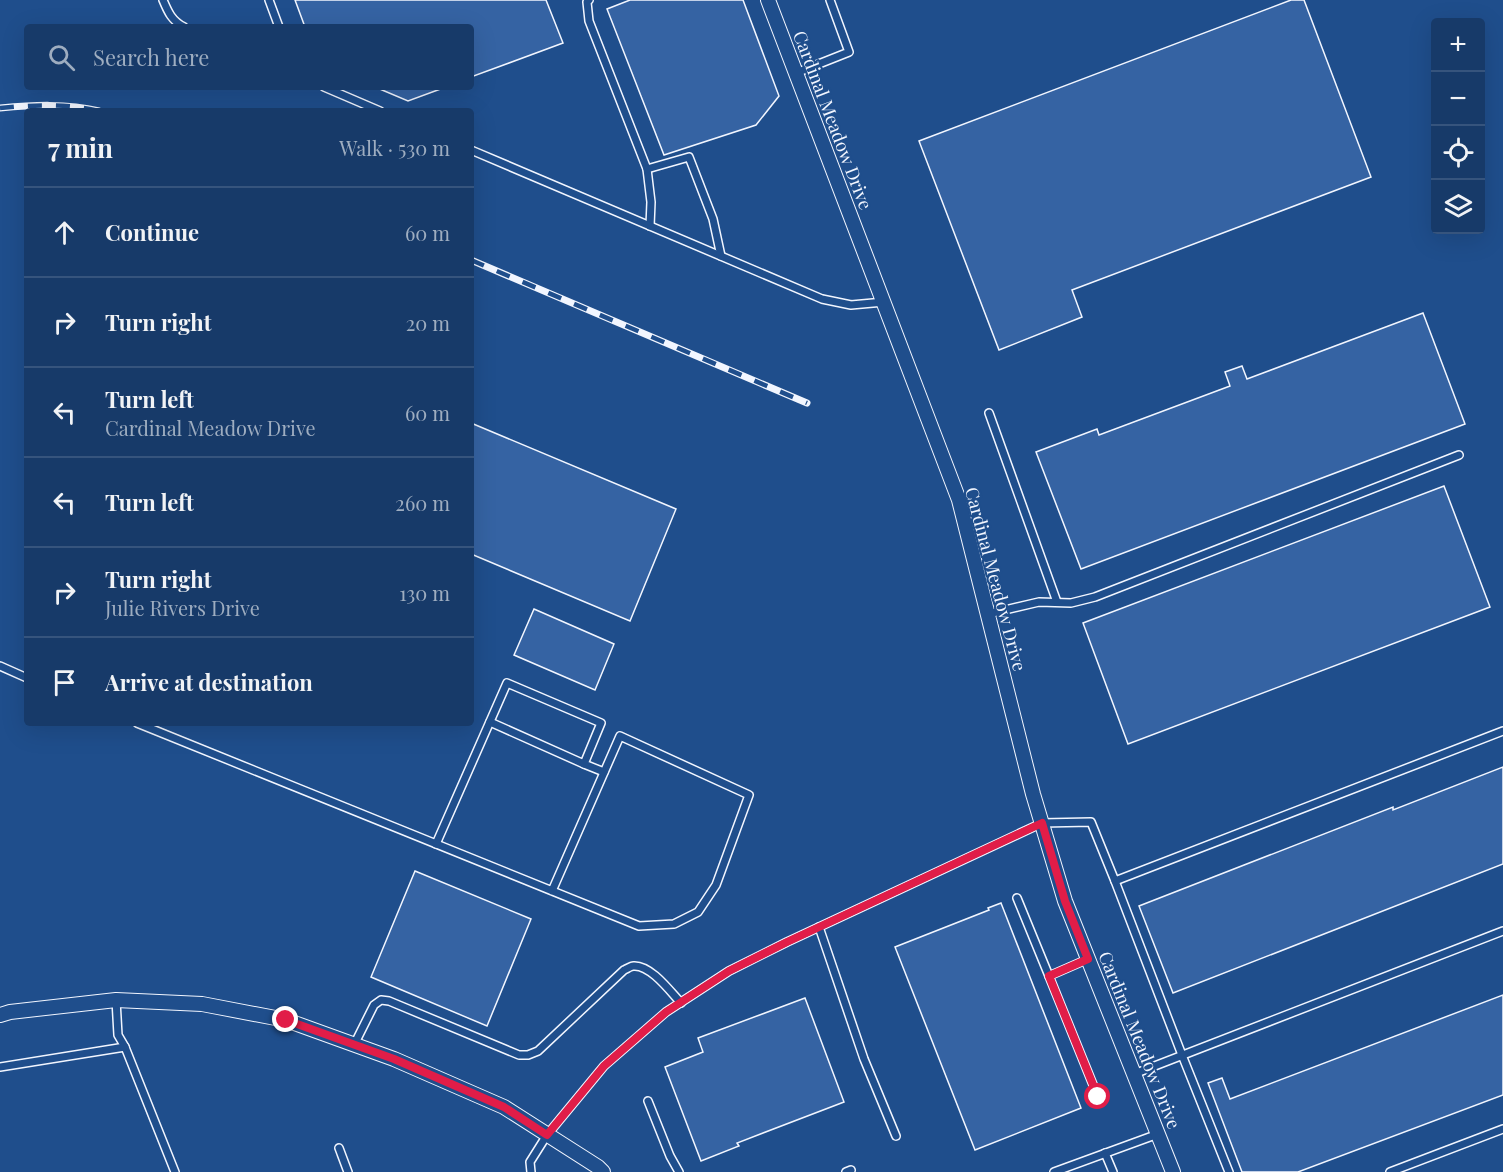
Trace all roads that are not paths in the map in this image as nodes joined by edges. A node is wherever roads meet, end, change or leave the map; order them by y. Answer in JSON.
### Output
{"nodes":[{"id":1,"x":163,"y":0,"type":"edge"},
{"id":2,"x":269,"y":0,"type":"edge"},
{"id":3,"x":589,"y":0,"type":"edge"},
{"id":4,"x":768,"y":0,"type":"edge"},
{"id":5,"x":830,"y":0,"type":"edge"},
{"id":6,"x":178,"y":24,"type":"edge"},
{"id":7,"x":278,"y":24,"type":"edge"},
{"id":8,"x":796,"y":73,"type":"junction"},
{"id":9,"x":331,"y":90,"type":"edge"},
{"id":10,"x":373,"y":108,"type":"edge"},
{"id":11,"x":474,"y":151,"type":"edge"},
{"id":12,"x":647,"y":169,"type":"junction"},
{"id":13,"x":650,"y":226,"type":"junction"},
{"id":14,"x":721,"y":256,"type":"junction"},
{"id":15,"x":884,"y":302,"type":"junction"},
{"id":16,"x":990,"y":413,"type":"dead end"},
{"id":17,"x":1459,"y":455,"type":"dead end"},
{"id":18,"x":1057,"y":602,"type":"junction"},
{"id":19,"x":988,"y":614,"type":"junction"},
{"id":20,"x":0,"y":666,"type":"edge"},
{"id":21,"x":24,"y":677,"type":"edge"},
{"id":22,"x":490,"y":722,"type":"junction"},
{"id":23,"x":144,"y":726,"type":"edge"},
{"id":24,"x":1503,"y":731,"type":"edge"},
{"id":25,"x":584,"y":764,"type":"junction"},
{"id":26,"x":604,"y":772,"type":"junction"},
{"id":27,"x":1042,"y":823,"type":"junction"},
{"id":28,"x":436,"y":844,"type":"junction"},
{"id":29,"x":1115,"y":881,"type":"junction"},
{"id":30,"x":552,"y":891,"type":"junction"},
{"id":31,"x":1017,"y":898,"type":"dead end"},
{"id":32,"x":819,"y":927,"type":"junction"},
{"id":33,"x":1503,"y":932,"type":"edge"},
{"id":34,"x":1088,"y":959,"type":"junction"},
{"id":35,"x":1049,"y":976,"type":"junction"},
{"id":36,"x":116,"y":1000,"type":"junction"},
{"id":37,"x":681,"y":1003,"type":"junction"},
{"id":38,"x":0,"y":1015,"type":"edge"},
{"id":39,"x":354,"y":1045,"type":"junction"},
{"id":40,"x":125,"y":1047,"type":"junction"},
{"id":41,"x":1182,"y":1055,"type":"junction"},
{"id":42,"x":0,"y":1067,"type":"edge"},
{"id":43,"x":1134,"y":1074,"type":"junction"},
{"id":44,"x":1098,"y":1097,"type":"dead end"},
{"id":45,"x":648,"y":1101,"type":"dead end"},
{"id":46,"x":1503,"y":1129,"type":"edge"},
{"id":47,"x":1158,"y":1134,"type":"junction"},
{"id":48,"x":547,"y":1135,"type":"junction"},
{"id":49,"x":896,"y":1136,"type":"dead end"},
{"id":50,"x":339,"y":1148,"type":"dead end"},
{"id":51,"x":1105,"y":1153,"type":"junction"},
{"id":52,"x":1403,"y":1170,"type":"edge"},
{"id":53,"x":1059,"y":1171,"type":"edge"},
{"id":54,"x":175,"y":1172,"type":"edge"},
{"id":55,"x":348,"y":1172,"type":"edge"},
{"id":56,"x":531,"y":1172,"type":"edge"},
{"id":57,"x":603,"y":1172,"type":"edge"},
{"id":58,"x":679,"y":1172,"type":"edge"},
{"id":59,"x":1113,"y":1172,"type":"edge"},
{"id":60,"x":1173,"y":1172,"type":"edge"},
{"id":61,"x":1229,"y":1172,"type":"edge"},
{"id":62,"x":1390,"y":1172,"type":"edge"}],
"edges":[{"from":1,"to":6,"type":"lane"},
{"from":2,"to":7,"type":"lane"},
{"from":3,"to":12,"type":"lane"},
{"from":4,"to":8,"type":"street","name":"Cardinal Meadow Drive"},
{"from":5,"to":8,"type":"lane"},
{"from":8,"to":15,"type":"street","name":"Cardinal Meadow Drive"},
{"from":9,"to":10,"type":"lane"},
{"from":11,"to":13,"type":"lane"},
{"from":12,"to":13,"type":"lane"},
{"from":12,"to":14,"type":"lane"},
{"from":13,"to":14,"type":"lane"},
{"from":14,"to":15,"type":"lane"},
{"from":15,"to":19,"type":"street","name":"Cardinal Meadow Drive"},
{"from":16,"to":18,"type":"lane"},
{"from":17,"to":18,"type":"lane"},
{"from":18,"to":19,"type":"lane"},
{"from":19,"to":27,"type":"street","name":"Cardinal Meadow Drive"},
{"from":20,"to":21,"type":"lane"},
{"from":22,"to":25,"type":"lane"},
{"from":22,"to":25,"type":"lane"},
{"from":22,"to":28,"type":"lane"},
{"from":23,"to":28,"type":"lane"},
{"from":24,"to":29,"type":"lane"},
{"from":25,"to":26,"type":"lane"},
{"from":26,"to":30,"type":"lane"},
{"from":26,"to":30,"type":"lane"},
{"from":27,"to":29,"type":"lane"},
{"from":27,"to":32,"type":"lane"},
{"from":27,"to":34,"type":"street","name":"Cardinal Meadow Drive"},
{"from":28,"to":30,"type":"lane"},
{"from":29,"to":41,"type":"lane"},
{"from":31,"to":35,"type":"lane"},
{"from":32,"to":37,"type":"lane"},
{"from":32,"to":49,"type":"lane"},
{"from":33,"to":41,"type":"lane"},
{"from":34,"to":35,"type":"lane"},
{"from":34,"to":43,"type":"street","name":"Cardinal Meadow Drive"},
{"from":35,"to":44,"type":"lane"},
{"from":36,"to":38,"type":"street"},
{"from":36,"to":39,"type":"street"},
{"from":36,"to":40,"type":"lane"},
{"from":37,"to":39,"type":"lane"},
{"from":37,"to":48,"type":"lane"},
{"from":39,"to":48,"type":"street"},
{"from":40,"to":42,"type":"lane"},
{"from":40,"to":54,"type":"lane"},
{"from":41,"to":43,"type":"lane"},
{"from":41,"to":61,"type":"lane"},
{"from":43,"to":47,"type":"street","name":"Cardinal Meadow Drive"},
{"from":45,"to":58,"type":"lane"},
{"from":46,"to":52,"type":"lane"},
{"from":47,"to":51,"type":"lane"},
{"from":47,"to":60,"type":"street","name":"Cardinal Meadow Drive"},
{"from":48,"to":56,"type":"lane"},
{"from":48,"to":57,"type":"street"},
{"from":50,"to":55,"type":"lane"},
{"from":51,"to":53,"type":"lane"},
{"from":51,"to":59,"type":"lane"},
{"from":52,"to":62,"type":"lane"}]}
